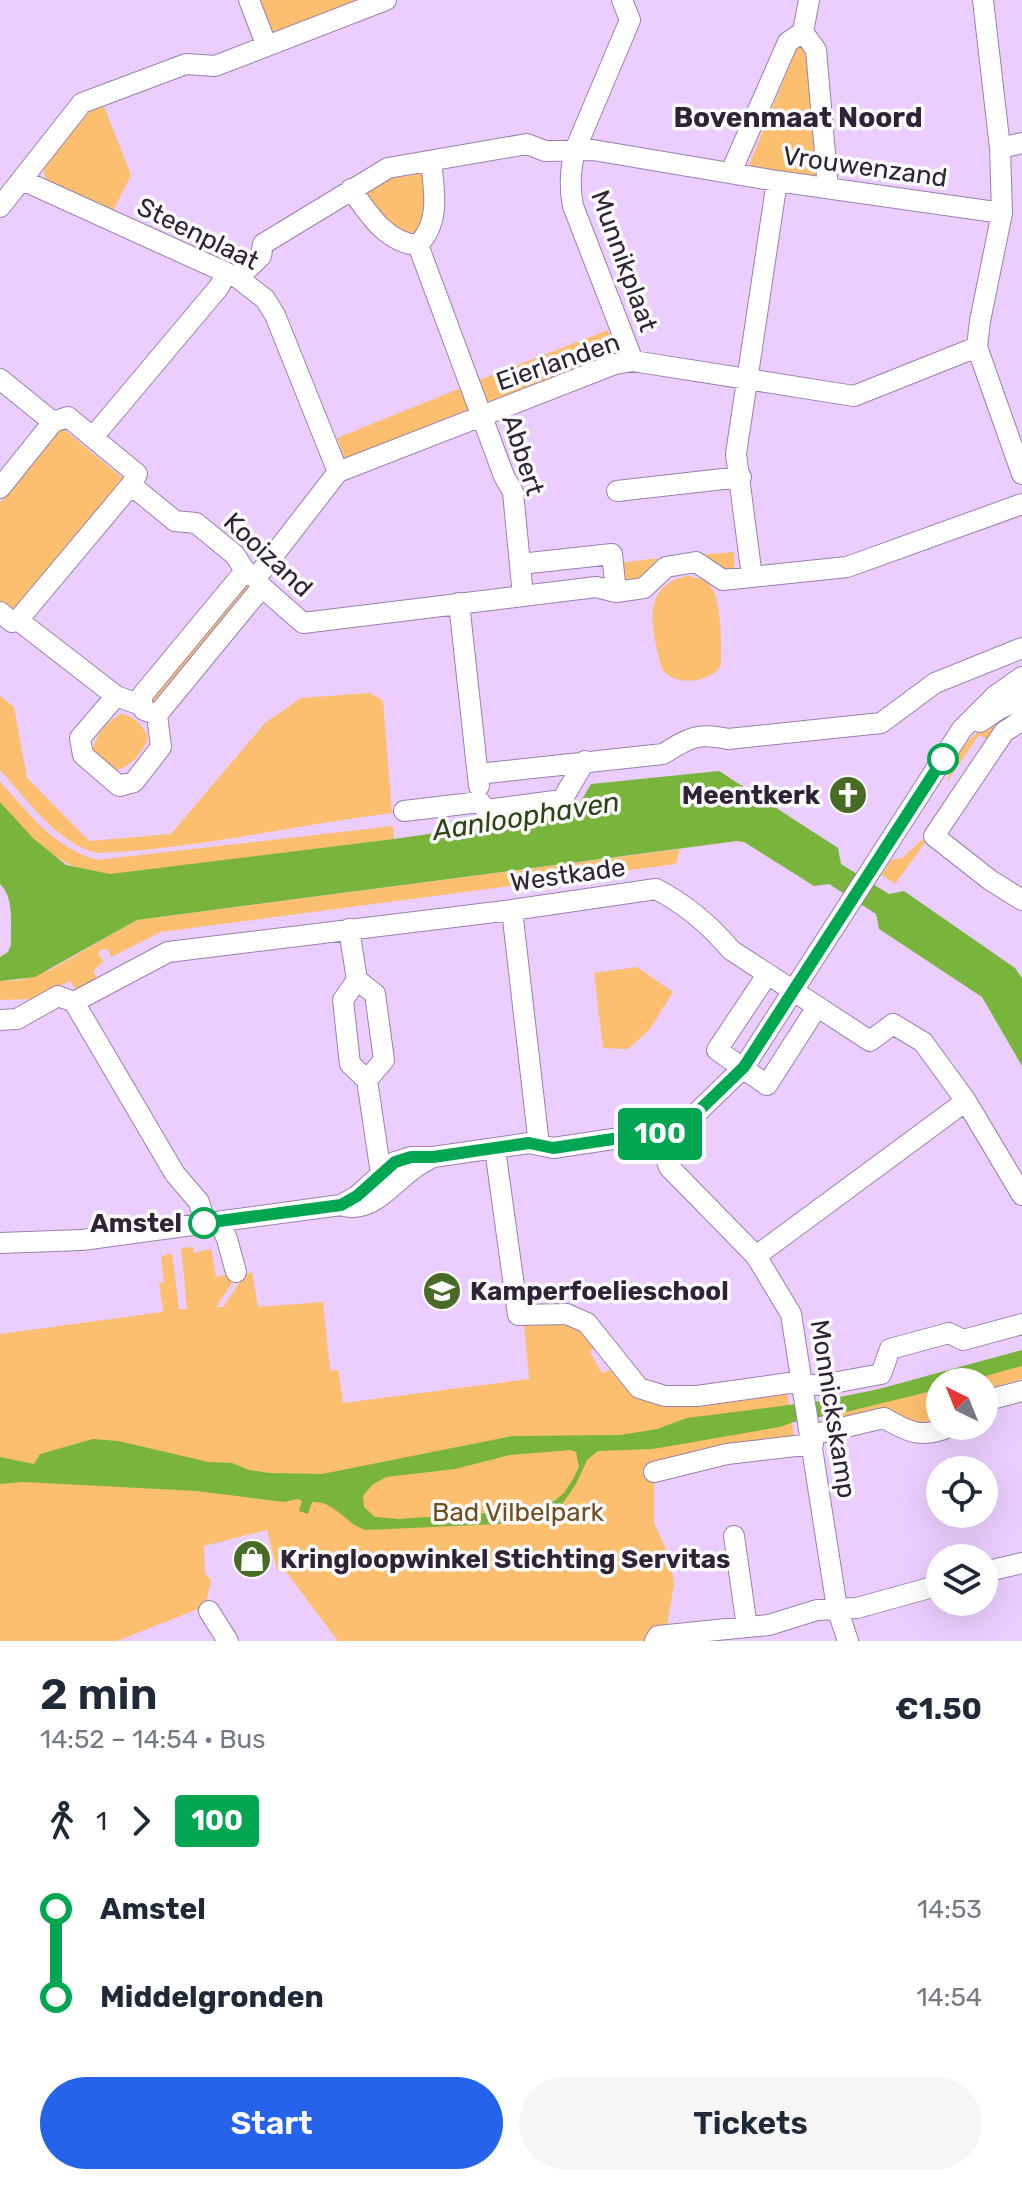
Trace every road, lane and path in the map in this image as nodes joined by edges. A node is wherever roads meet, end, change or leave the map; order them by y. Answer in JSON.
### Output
{"nodes":[{"id":1,"x":249,"y":0,"type":"edge"},
{"id":2,"x":386,"y":0,"type":"edge"},
{"id":3,"x":622,"y":0,"type":"edge"},
{"id":4,"x":809,"y":0,"type":"edge"},
{"id":5,"x":983,"y":0,"type":"edge"},
{"id":6,"x":803,"y":32,"type":"junction"},
{"id":7,"x":266,"y":44,"type":"junction"},
{"id":8,"x":1022,"y":143,"type":"edge"},
{"id":9,"x":1000,"y":148,"type":"junction"},
{"id":10,"x":575,"y":150,"type":"junction"},
{"id":11,"x":431,"y":161,"type":"junction"},
{"id":12,"x":731,"y":172,"type":"junction"},
{"id":13,"x":777,"y":181,"type":"junction"},
{"id":14,"x":828,"y":188,"type":"junction"},
{"id":15,"x":351,"y":189,"type":"junction"},
{"id":16,"x":8,"y":193,"type":"edge"},
{"id":17,"x":1008,"y":207,"type":"edge"},
{"id":18,"x":418,"y":245,"type":"junction"},
{"id":19,"x":232,"y":276,"type":"junction"},
{"id":20,"x":977,"y":347,"type":"junction"},
{"id":21,"x":633,"y":361,"type":"junction"},
{"id":22,"x":746,"y":378,"type":"junction"},
{"id":23,"x":0,"y":379,"type":"edge"},
{"id":24,"x":483,"y":415,"type":"junction"},
{"id":25,"x":53,"y":422,"type":"junction"},
{"id":26,"x":93,"y":437,"type":"junction"},
{"id":27,"x":338,"y":472,"type":"junction"},
{"id":28,"x":1022,"y":474,"type":"edge"},
{"id":29,"x":741,"y":477,"type":"junction"},
{"id":30,"x":131,"y":485,"type":"junction"},
{"id":31,"x":0,"y":488,"type":"edge"},
{"id":32,"x":617,"y":491,"type":"dead end"},
{"id":33,"x":1022,"y":504,"type":"edge"},
{"id":34,"x":520,"y":564,"type":"junction"},
{"id":35,"x":752,"y":577,"type":"junction"},
{"id":36,"x":254,"y":579,"type":"junction"},
{"id":37,"x":616,"y":592,"type":"junction"},
{"id":38,"x":523,"y":596,"type":"junction"},
{"id":39,"x":459,"y":603,"type":"junction"},
{"id":40,"x":9,"y":616,"type":"edge"},
{"id":41,"x":1022,"y":648,"type":"edge"},
{"id":42,"x":1022,"y":677,"type":"edge"},
{"id":43,"x":116,"y":696,"type":"junction"},
{"id":44,"x":1022,"y":699,"type":"edge"},
{"id":45,"x":149,"y":710,"type":"junction"},
{"id":46,"x":1022,"y":720,"type":"edge"},
{"id":47,"x":952,"y":745,"type":"junction"},
{"id":48,"x":585,"y":761,"type":"junction"},
{"id":49,"x":478,"y":774,"type":"junction"},
{"id":50,"x":480,"y":802,"type":"junction"},
{"id":51,"x":404,"y":811,"type":"dead end"},
{"id":52,"x":1022,"y":900,"type":"edge"},
{"id":53,"x":512,"y":910,"type":"junction"},
{"id":54,"x":349,"y":929,"type":"junction"},
{"id":55,"x":767,"y":975,"type":"junction"},
{"id":56,"x":357,"y":980,"type":"junction"},
{"id":57,"x":792,"y":991,"type":"junction"},
{"id":58,"x":74,"y":1002,"type":"junction"},
{"id":59,"x":817,"y":1007,"type":"junction"},
{"id":60,"x":0,"y":1020,"type":"edge"},
{"id":61,"x":744,"y":1067,"type":"junction"},
{"id":62,"x":367,"y":1080,"type":"junction"},
{"id":63,"x":966,"y":1101,"type":"junction"},
{"id":64,"x":658,"y":1134,"type":"junction"},
{"id":65,"x":539,"y":1145,"type":"junction"},
{"id":66,"x":495,"y":1149,"type":"junction"},
{"id":67,"x":386,"y":1181,"type":"junction"},
{"id":68,"x":1022,"y":1195,"type":"edge"},
{"id":69,"x":212,"y":1222,"type":"junction"},
{"id":70,"x":0,"y":1243,"type":"edge"},
{"id":71,"x":756,"y":1256,"type":"junction"},
{"id":72,"x":236,"y":1272,"type":"dead end"},
{"id":73,"x":1022,"y":1324,"type":"edge"},
{"id":74,"x":1022,"y":1391,"type":"edge"},
{"id":75,"x":998,"y":1397,"type":"edge"},
{"id":76,"x":808,"y":1417,"type":"junction"},
{"id":77,"x":926,"y":1434,"type":"edge"},
{"id":78,"x":654,"y":1472,"type":"dead end"},
{"id":79,"x":734,"y":1536,"type":"dead end"},
{"id":80,"x":1022,"y":1563,"type":"edge"},
{"id":81,"x":998,"y":1569,"type":"edge"},
{"id":82,"x":926,"y":1589,"type":"edge"},
{"id":83,"x":837,"y":1608,"type":"junction"},
{"id":84,"x":209,"y":1611,"type":"dead end"},
{"id":85,"x":747,"y":1627,"type":"junction"},
{"id":86,"x":228,"y":1641,"type":"edge"},
{"id":87,"x":655,"y":1641,"type":"edge"},
{"id":88,"x":848,"y":1641,"type":"edge"}],
"edges":[{"from":1,"to":7,"type":"street"},
{"from":2,"to":7,"type":"street"},
{"from":3,"to":10,"type":"street","name":"Munnikplaat"},
{"from":4,"to":6,"type":"street"},
{"from":5,"to":9,"type":"street"},
{"from":6,"to":12,"type":"street"},
{"from":6,"to":14,"type":"street"},
{"from":7,"to":16,"type":"street"},
{"from":8,"to":9,"type":"street"},
{"from":9,"to":17,"type":"street"},
{"from":10,"to":11,"type":"street","name":"Vrouwenzand"},
{"from":10,"to":12,"type":"street","name":"Vrouwenzand"},
{"from":10,"to":21,"type":"street","name":"Munnikplaat"},
{"from":11,"to":15,"type":"street","name":"Vrouwenzand"},
{"from":11,"to":18,"type":"street"},
{"from":12,"to":13,"type":"street","name":"Vrouwenzand"},
{"from":13,"to":14,"type":"street","name":"Vrouwenzand"},
{"from":13,"to":22,"type":"street"},
{"from":14,"to":17,"type":"street","name":"Vrouwenzand"},
{"from":15,"to":18,"type":"street"},
{"from":15,"to":19,"type":"street","name":"Vrouwenzand"},
{"from":16,"to":19,"type":"street","name":"Steenplaat"},
{"from":17,"to":20,"type":"street"},
{"from":18,"to":24,"type":"street","name":"Abbert"},
{"from":19,"to":26,"type":"street","name":"Vrouwenzand"},
{"from":19,"to":27,"type":"street","name":"Steenplaat"},
{"from":20,"to":22,"type":"street","name":"Eierlanden"},
{"from":20,"to":28,"type":"street"},
{"from":21,"to":22,"type":"street","name":"Eierlanden"},
{"from":21,"to":24,"type":"street","name":"Eierlanden"},
{"from":22,"to":29,"type":"street"},
{"from":23,"to":25,"type":"street","name":"Kooizand"},
{"from":24,"to":27,"type":"street","name":"Eierlanden"},
{"from":24,"to":34,"type":"street","name":"Abbert"},
{"from":25,"to":26,"type":"street","name":"Kooizand"},
{"from":25,"to":31,"type":"street"},
{"from":26,"to":30,"type":"street","name":"Kooizand"},
{"from":27,"to":36,"type":"street"},
{"from":29,"to":32,"type":"street"},
{"from":29,"to":35,"type":"street"},
{"from":30,"to":36,"type":"street","name":"Kooizand"},
{"from":30,"to":40,"type":"street"},
{"from":33,"to":35,"type":"street"},
{"from":34,"to":37,"type":"street"},
{"from":34,"to":38,"type":"street","name":"Abbert"},
{"from":35,"to":37,"type":"street","name":"Kooizand"},
{"from":36,"to":39,"type":"street","name":"Kooizand"},
{"from":36,"to":45,"type":"street"},
{"from":37,"to":38,"type":"street","name":"Kooizand"},
{"from":38,"to":39,"type":"street","name":"Kooizand"},
{"from":39,"to":49,"type":"street"},
{"from":40,"to":43,"type":"street"},
{"from":41,"to":48,"type":"street"},
{"from":42,"to":47,"type":"street"},
{"from":43,"to":45,"type":"street"},
{"from":43,"to":45,"type":"street"},
{"from":44,"to":47,"type":"street"},
{"from":46,"to":52,"type":"street"},
{"from":47,"to":57,"type":"street"},
{"from":48,"to":49,"type":"street"},
{"from":48,"to":50,"type":"street"},
{"from":49,"to":50,"type":"street"},
{"from":50,"to":51,"type":"street"},
{"from":53,"to":54,"type":"street","name":"Westkade"},
{"from":53,"to":55,"type":"street","name":"Westkade"},
{"from":53,"to":65,"type":"street"},
{"from":54,"to":56,"type":"street"},
{"from":54,"to":58,"type":"street","name":"Westkade"},
{"from":55,"to":57,"type":"street","name":"Westkade"},
{"from":55,"to":61,"type":"street"},
{"from":56,"to":62,"type":"street"},
{"from":56,"to":62,"type":"street"},
{"from":57,"to":59,"type":"street","name":"Westkade"},
{"from":57,"to":61,"type":"street"},
{"from":58,"to":60,"type":"street","name":"Westkade"},
{"from":58,"to":69,"type":"street"},
{"from":59,"to":61,"type":"street"},
{"from":59,"to":63,"type":"street","name":"Westkade"},
{"from":61,"to":64,"type":"street"},
{"from":62,"to":67,"type":"street"},
{"from":63,"to":68,"type":"street","name":"Westkade"},
{"from":63,"to":71,"type":"street"},
{"from":64,"to":65,"type":"street"},
{"from":64,"to":71,"type":"street","name":"Monnickskamp"},
{"from":65,"to":66,"type":"street"},
{"from":66,"to":67,"type":"street"},
{"from":66,"to":76,"type":"street"},
{"from":67,"to":69,"type":"street"},
{"from":69,"to":70,"type":"street"},
{"from":69,"to":72,"type":"street"},
{"from":71,"to":76,"type":"street","name":"Monnickskamp"},
{"from":73,"to":76,"type":"street"},
{"from":74,"to":75,"type":"street"},
{"from":76,"to":77,"type":"street"},
{"from":76,"to":78,"type":"street"},
{"from":76,"to":83,"type":"street","name":"Monnickskamp"},
{"from":79,"to":85,"type":"street"},
{"from":80,"to":81,"type":"street"},
{"from":82,"to":83,"type":"street"},
{"from":83,"to":85,"type":"street"},
{"from":83,"to":88,"type":"street","name":"Monnickskamp"},
{"from":84,"to":86,"type":"street"},
{"from":85,"to":87,"type":"street"}]}
